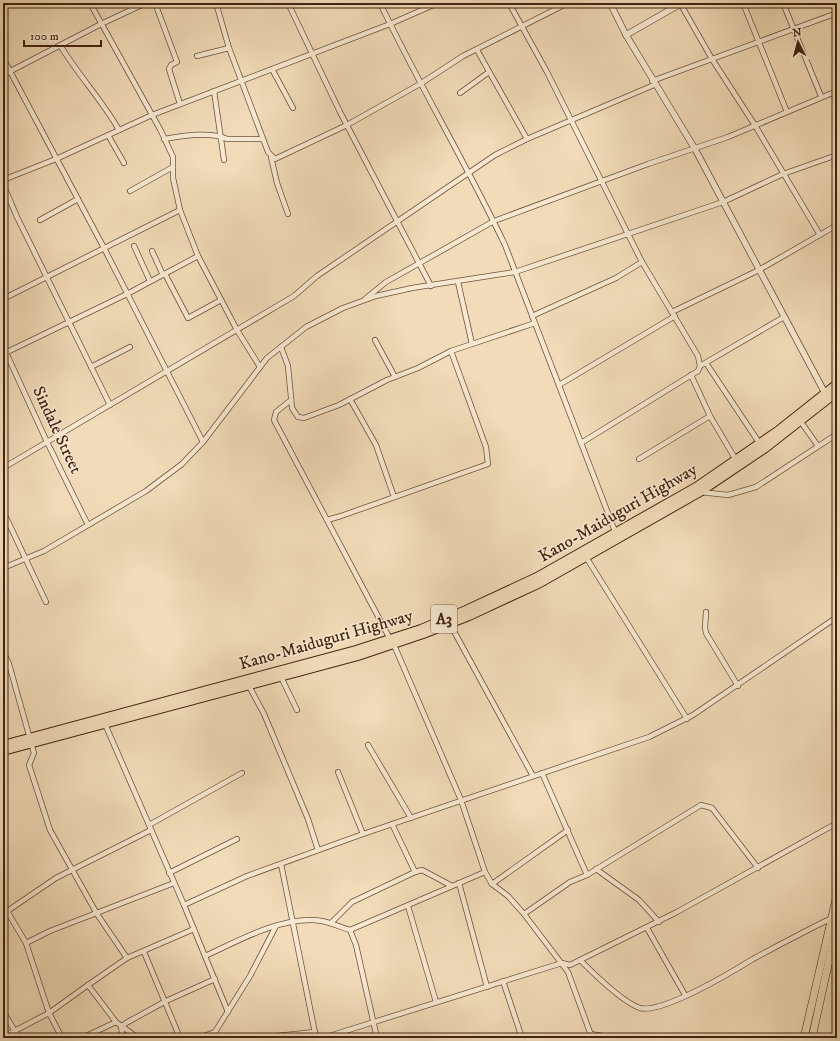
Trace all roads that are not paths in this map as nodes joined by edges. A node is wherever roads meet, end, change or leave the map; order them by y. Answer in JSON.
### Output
{"nodes":[{"id":1,"x":90,"y":3,"type":"edge"},
{"id":2,"x":146,"y":3,"type":"edge"},
{"id":3,"x":155,"y":3,"type":"edge"},
{"id":4,"x":216,"y":3,"type":"edge"},
{"id":5,"x":288,"y":3,"type":"edge"},
{"id":6,"x":380,"y":3,"type":"edge"},
{"id":7,"x":438,"y":3,"type":"edge"},
{"id":8,"x":509,"y":3,"type":"edge"},
{"id":9,"x":568,"y":3,"type":"edge"},
{"id":10,"x":610,"y":3,"type":"edge"},
{"id":11,"x":681,"y":3,"type":"edge"},
{"id":12,"x":743,"y":3,"type":"edge"},
{"id":13,"x":783,"y":3,"type":"edge"},
{"id":14,"x":837,"y":13,"type":"edge"},
{"id":15,"x":101,"y":24,"type":"junction"},
{"id":16,"x":390,"y":24,"type":"junction"},
{"id":17,"x":522,"y":28,"type":"junction"},
{"id":18,"x":795,"y":28,"type":"junction"},
{"id":19,"x":626,"y":36,"type":"junction"},
{"id":20,"x":759,"y":41,"type":"junction"},
{"id":21,"x":60,"y":45,"type":"junction"},
{"id":22,"x":229,"y":48,"type":"junction"},
{"id":23,"x":477,"y":50,"type":"junction"},
{"id":24,"x":312,"y":54,"type":"junction"},
{"id":25,"x":197,"y":56,"type":"dead end"},
{"id":26,"x":3,"y":58,"type":"edge"},
{"id":27,"x":712,"y":58,"type":"junction"},
{"id":28,"x":272,"y":69,"type":"junction"},
{"id":29,"x":10,"y":72,"type":"junction"},
{"id":30,"x":490,"y":72,"type":"junction"},
{"id":31,"x":3,"y":75,"type":"edge"},
{"id":32,"x":241,"y":81,"type":"junction"},
{"id":33,"x":653,"y":83,"type":"junction"},
{"id":34,"x":420,"y":84,"type":"junction"},
{"id":35,"x":214,"y":91,"type":"junction"},
{"id":36,"x":837,"y":91,"type":"edge"},
{"id":37,"x":460,"y":93,"type":"dead end"},
{"id":38,"x":821,"y":96,"type":"junction"},
{"id":39,"x":180,"y":104,"type":"junction"},
{"id":40,"x":293,"y":108,"type":"dead end"},
{"id":41,"x":787,"y":112,"type":"junction"},
{"id":42,"x":152,"y":115,"type":"junction"},
{"id":43,"x":571,"y":121,"type":"junction"},
{"id":44,"x":347,"y":125,"type":"junction"},
{"id":45,"x":756,"y":127,"type":"junction"},
{"id":46,"x":119,"y":130,"type":"junction"},
{"id":47,"x":108,"y":135,"type":"junction"},
{"id":48,"x":222,"y":137,"type":"junction"},
{"id":49,"x":164,"y":139,"type":"junction"},
{"id":50,"x":263,"y":139,"type":"junction"},
{"id":51,"x":527,"y":139,"type":"junction"},
{"id":52,"x":695,"y":149,"type":"junction"},
{"id":53,"x":837,"y":155,"type":"edge"},
{"id":54,"x":271,"y":157,"type":"junction"},
{"id":55,"x":56,"y":159,"type":"junction"},
{"id":56,"x":224,"y":160,"type":"dead end"},
{"id":57,"x":124,"y":163,"type":"dead end"},
{"id":58,"x":173,"y":167,"type":"junction"},
{"id":59,"x":468,"y":172,"type":"junction"},
{"id":60,"x":783,"y":174,"type":"junction"},
{"id":61,"x":3,"y":180,"type":"edge"},
{"id":62,"x":600,"y":181,"type":"junction"},
{"id":63,"x":3,"y":184,"type":"edge"},
{"id":64,"x":130,"y":191,"type":"dead end"},
{"id":65,"x":78,"y":199,"type":"junction"},
{"id":66,"x":722,"y":202,"type":"junction"},
{"id":67,"x":180,"y":210,"type":"junction"},
{"id":68,"x":288,"y":214,"type":"dead end"},
{"id":69,"x":40,"y":220,"type":"dead end"},
{"id":70,"x":397,"y":221,"type":"junction"},
{"id":71,"x":494,"y":221,"type":"junction"},
{"id":72,"x":837,"y":225,"type":"edge"},
{"id":73,"x":627,"y":233,"type":"junction"},
{"id":74,"x":820,"y":234,"type":"junction"},
{"id":75,"x":134,"y":246,"type":"dead end"},
{"id":76,"x":104,"y":248,"type":"junction"},
{"id":77,"x":152,"y":251,"type":"dead end"},
{"id":78,"x":198,"y":256,"type":"junction"},
{"id":79,"x":642,"y":262,"type":"junction"},
{"id":80,"x":420,"y":264,"type":"junction"},
{"id":81,"x":759,"y":270,"type":"junction"},
{"id":82,"x":515,"y":272,"type":"junction"},
{"id":83,"x":164,"y":274,"type":"junction"},
{"id":84,"x":47,"y":277,"type":"junction"},
{"id":85,"x":150,"y":281,"type":"junction"},
{"id":86,"x":458,"y":282,"type":"junction"},
{"id":87,"x":431,"y":286,"type":"junction"},
{"id":88,"x":128,"y":294,"type":"junction"},
{"id":89,"x":3,"y":299,"type":"edge"},
{"id":90,"x":221,"y":300,"type":"junction"},
{"id":91,"x":363,"y":301,"type":"junction"},
{"id":92,"x":674,"y":314,"type":"junction"},
{"id":93,"x":532,"y":316,"type":"junction"},
{"id":94,"x":784,"y":317,"type":"junction"},
{"id":95,"x":69,"y":322,"type":"junction"},
{"id":96,"x":535,"y":323,"type":"junction"},
{"id":97,"x":237,"y":330,"type":"junction"},
{"id":98,"x":375,"y":340,"type":"dead end"},
{"id":99,"x":472,"y":344,"type":"junction"},
{"id":100,"x":3,"y":346,"type":"edge"},
{"id":101,"x":130,"y":347,"type":"dead end"},
{"id":102,"x":281,"y":347,"type":"junction"},
{"id":103,"x":451,"y":351,"type":"junction"},
{"id":104,"x":5,"y":353,"type":"edge"},
{"id":105,"x":706,"y":363,"type":"junction"},
{"id":106,"x":700,"y":366,"type":"junction"},
{"id":107,"x":91,"y":367,"type":"junction"},
{"id":108,"x":260,"y":367,"type":"junction"},
{"id":109,"x":167,"y":372,"type":"junction"},
{"id":110,"x":691,"y":375,"type":"junction"},
{"id":111,"x":395,"y":377,"type":"junction"},
{"id":112,"x":837,"y":384,"type":"edge"},
{"id":113,"x":559,"y":385,"type":"junction"},
{"id":114,"x":837,"y":392,"type":"edge"},
{"id":115,"x":827,"y":396,"type":"junction"},
{"id":116,"x":350,"y":399,"type":"junction"},
{"id":117,"x":291,"y":400,"type":"junction"},
{"id":118,"x":110,"y":405,"type":"junction"},
{"id":119,"x":710,"y":416,"type":"junction"},
{"id":120,"x":801,"y":422,"type":"junction"},
{"id":121,"x":837,"y":434,"type":"edge"},
{"id":122,"x":47,"y":442,"type":"junction"},
{"id":123,"x":203,"y":442,"type":"junction"},
{"id":124,"x":581,"y":443,"type":"junction"},
{"id":125,"x":760,"y":444,"type":"junction"},
{"id":126,"x":818,"y":446,"type":"junction"},
{"id":127,"x":639,"y":459,"type":"dead end"},
{"id":128,"x":736,"y":460,"type":"junction"},
{"id":129,"x":3,"y":468,"type":"edge"},
{"id":130,"x":700,"y":492,"type":"junction"},
{"id":131,"x":394,"y":497,"type":"junction"},
{"id":132,"x":3,"y":512,"type":"edge"},
{"id":133,"x":327,"y":520,"type":"junction"},
{"id":134,"x":5,"y":521,"type":"edge"},
{"id":135,"x":88,"y":525,"type":"junction"},
{"id":136,"x":617,"y":535,"type":"junction"},
{"id":137,"x":586,"y":557,"type":"junction"},
{"id":138,"x":26,"y":558,"type":"junction"},
{"id":139,"x":3,"y":568,"type":"edge"},
{"id":140,"x":46,"y":602,"type":"dead end"},
{"id":141,"x":706,"y":612,"type":"dead end"},
{"id":142,"x":837,"y":617,"type":"edge"},
{"id":143,"x":450,"y":624,"type":"junction"},
{"id":144,"x":392,"y":642,"type":"junction"},
{"id":145,"x":3,"y":651,"type":"edge"},
{"id":146,"x":281,"y":678,"type":"junction"},
{"id":147,"x":249,"y":686,"type":"junction"},
{"id":148,"x":738,"y":686,"type":"junction"},
{"id":149,"x":298,"y":710,"type":"dead end"},
{"id":150,"x":687,"y":719,"type":"junction"},
{"id":151,"x":105,"y":724,"type":"junction"},
{"id":152,"x":30,"y":741,"type":"junction"},
{"id":153,"x":368,"y":744,"type":"dead end"},
{"id":154,"x":3,"y":745,"type":"edge"},
{"id":155,"x":3,"y":751,"type":"edge"},
{"id":156,"x":338,"y":772,"type":"dead end"},
{"id":157,"x":242,"y":773,"type":"dead end"},
{"id":158,"x":542,"y":773,"type":"junction"},
{"id":159,"x":533,"y":776,"type":"junction"},
{"id":160,"x":461,"y":800,"type":"junction"},
{"id":161,"x":410,"y":818,"type":"junction"},
{"id":162,"x":837,"y":823,"type":"edge"},
{"id":163,"x":392,"y":824,"type":"junction"},
{"id":164,"x":149,"y":825,"type":"junction"},
{"id":165,"x":152,"y":830,"type":"junction"},
{"id":166,"x":568,"y":830,"type":"junction"},
{"id":167,"x":363,"y":834,"type":"junction"},
{"id":168,"x":236,"y":839,"type":"dead end"},
{"id":169,"x":318,"y":850,"type":"junction"},
{"id":170,"x":281,"y":864,"type":"junction"},
{"id":171,"x":758,"y":868,"type":"junction"},
{"id":172,"x":596,"y":869,"type":"junction"},
{"id":173,"x":72,"y":870,"type":"junction"},
{"id":174,"x":415,"y":872,"type":"junction"},
{"id":175,"x":485,"y":872,"type":"junction"},
{"id":176,"x":169,"y":873,"type":"junction"},
{"id":177,"x":587,"y":875,"type":"junction"},
{"id":178,"x":174,"y":883,"type":"junction"},
{"id":179,"x":459,"y":883,"type":"junction"},
{"id":180,"x":492,"y":884,"type":"junction"},
{"id":181,"x":452,"y":886,"type":"junction"},
{"id":182,"x":837,"y":895,"type":"edge"},
{"id":183,"x":184,"y":905,"type":"junction"},
{"id":184,"x":408,"y":906,"type":"junction"},
{"id":185,"x":5,"y":912,"type":"edge"},
{"id":186,"x":97,"y":914,"type":"junction"},
{"id":187,"x":524,"y":914,"type":"junction"},
{"id":188,"x":832,"y":918,"type":"junction"},
{"id":189,"x":293,"y":922,"type":"junction"},
{"id":190,"x":658,"y":922,"type":"junction"},
{"id":191,"x":330,"y":923,"type":"junction"},
{"id":192,"x":837,"y":924,"type":"edge"},
{"id":193,"x":276,"y":926,"type":"junction"},
{"id":194,"x":647,"y":928,"type":"junction"},
{"id":195,"x":194,"y":929,"type":"junction"},
{"id":196,"x":350,"y":930,"type":"junction"},
{"id":197,"x":26,"y":943,"type":"junction"},
{"id":198,"x":144,"y":952,"type":"junction"},
{"id":199,"x":205,"y":956,"type":"junction"},
{"id":200,"x":127,"y":958,"type":"junction"},
{"id":201,"x":580,"y":960,"type":"junction"},
{"id":202,"x":562,"y":963,"type":"junction"},
{"id":203,"x":215,"y":979,"type":"junction"},
{"id":204,"x":503,"y":981,"type":"junction"},
{"id":205,"x":88,"y":985,"type":"junction"},
{"id":206,"x":486,"y":987,"type":"junction"},
{"id":207,"x":685,"y":995,"type":"junction"},
{"id":208,"x":166,"y":1001,"type":"junction"},
{"id":209,"x":436,"y":1002,"type":"junction"},
{"id":210,"x":3,"y":1011,"type":"edge"},
{"id":211,"x":228,"y":1012,"type":"junction"},
{"id":212,"x":49,"y":1013,"type":"junction"},
{"id":213,"x":116,"y":1022,"type":"junction"},
{"id":214,"x":373,"y":1022,"type":"junction"},
{"id":215,"x":121,"y":1027,"type":"junction"},
{"id":216,"x":15,"y":1031,"type":"junction"},
{"id":217,"x":215,"y":1032,"type":"junction"},
{"id":218,"x":315,"y":1032,"type":"junction"},
{"id":219,"x":522,"y":1036,"type":"edge"},
{"id":220,"x":591,"y":1036,"type":"edge"},
{"id":221,"x":3,"y":1038,"type":"edge"},
{"id":222,"x":19,"y":1038,"type":"edge"},
{"id":223,"x":62,"y":1038,"type":"edge"},
{"id":224,"x":82,"y":1038,"type":"edge"},
{"id":225,"x":123,"y":1038,"type":"edge"},
{"id":226,"x":138,"y":1038,"type":"edge"},
{"id":227,"x":180,"y":1038,"type":"edge"},
{"id":228,"x":198,"y":1038,"type":"edge"},
{"id":229,"x":214,"y":1038,"type":"edge"},
{"id":230,"x":257,"y":1038,"type":"edge"},
{"id":231,"x":264,"y":1038,"type":"edge"},
{"id":232,"x":316,"y":1038,"type":"edge"},
{"id":233,"x":323,"y":1038,"type":"edge"},
{"id":234,"x":377,"y":1038,"type":"edge"},
{"id":235,"x":510,"y":1038,"type":"edge"},
{"id":236,"x":614,"y":1038,"type":"edge"},
{"id":237,"x":804,"y":1038,"type":"edge"},
{"id":238,"x":812,"y":1038,"type":"edge"}],
"edges":[{"from":1,"to":15,"type":"street"},
{"from":2,"to":15,"type":"street"},
{"from":3,"to":39,"type":"street"},
{"from":4,"to":22,"type":"street"},
{"from":5,"to":24,"type":"street"},
{"from":6,"to":16,"type":"street"},
{"from":7,"to":16,"type":"street"},
{"from":8,"to":17,"type":"street"},
{"from":9,"to":17,"type":"street"},
{"from":10,"to":19,"type":"street"},
{"from":11,"to":19,"type":"street"},
{"from":11,"to":27,"type":"street"},
{"from":12,"to":20,"type":"street"},
{"from":13,"to":18,"type":"street"},
{"from":14,"to":18,"type":"street"},
{"from":15,"to":21,"type":"street"},
{"from":15,"to":42,"type":"street"},
{"from":16,"to":24,"type":"street"},
{"from":16,"to":34,"type":"street"},
{"from":17,"to":23,"type":"street"},
{"from":17,"to":43,"type":"street"},
{"from":18,"to":20,"type":"street"},
{"from":18,"to":38,"type":"street"},
{"from":19,"to":33,"type":"street"},
{"from":20,"to":27,"type":"street"},
{"from":20,"to":41,"type":"street"},
{"from":21,"to":29,"type":"street"},
{"from":21,"to":46,"type":"street"},
{"from":22,"to":25,"type":"street"},
{"from":22,"to":32,"type":"street"},
{"from":23,"to":30,"type":"street"},
{"from":23,"to":34,"type":"street"},
{"from":24,"to":28,"type":"street"},
{"from":24,"to":44,"type":"street"},
{"from":26,"to":29,"type":"street"},
{"from":27,"to":33,"type":"street"},
{"from":27,"to":45,"type":"street"},
{"from":28,"to":32,"type":"street"},
{"from":28,"to":40,"type":"street"},
{"from":29,"to":31,"type":"street"},
{"from":29,"to":55,"type":"street"},
{"from":30,"to":37,"type":"street"},
{"from":30,"to":51,"type":"street"},
{"from":32,"to":35,"type":"street"},
{"from":32,"to":50,"type":"street"},
{"from":33,"to":43,"type":"street"},
{"from":33,"to":52,"type":"street"},
{"from":34,"to":44,"type":"street"},
{"from":34,"to":59,"type":"street"},
{"from":35,"to":39,"type":"street"},
{"from":35,"to":48,"type":"street"},
{"from":36,"to":38,"type":"street"},
{"from":38,"to":41,"type":"street"},
{"from":39,"to":42,"type":"street"},
{"from":41,"to":45,"type":"street"},
{"from":42,"to":46,"type":"street"},
{"from":42,"to":49,"type":"street"},
{"from":43,"to":51,"type":"street"},
{"from":43,"to":62,"type":"street"},
{"from":44,"to":54,"type":"street"},
{"from":44,"to":70,"type":"street"},
{"from":45,"to":52,"type":"street"},
{"from":45,"to":60,"type":"street"},
{"from":46,"to":47,"type":"street"},
{"from":47,"to":55,"type":"street"},
{"from":47,"to":57,"type":"street"},
{"from":48,"to":49,"type":"street"},
{"from":48,"to":50,"type":"street"},
{"from":48,"to":56,"type":"street"},
{"from":49,"to":58,"type":"street"},
{"from":50,"to":54,"type":"street"},
{"from":51,"to":59,"type":"street"},
{"from":52,"to":62,"type":"street"},
{"from":52,"to":66,"type":"street"},
{"from":53,"to":60,"type":"street"},
{"from":54,"to":68,"type":"street"},
{"from":55,"to":61,"type":"street"},
{"from":55,"to":65,"type":"street"},
{"from":58,"to":64,"type":"street"},
{"from":58,"to":67,"type":"street"},
{"from":59,"to":70,"type":"street"},
{"from":59,"to":71,"type":"street"},
{"from":60,"to":66,"type":"street"},
{"from":60,"to":74,"type":"street"},
{"from":62,"to":71,"type":"street"},
{"from":62,"to":73,"type":"street"},
{"from":63,"to":84,"type":"street"},
{"from":65,"to":69,"type":"street"},
{"from":65,"to":76,"type":"street"},
{"from":66,"to":73,"type":"street"},
{"from":66,"to":81,"type":"street"},
{"from":67,"to":76,"type":"street"},
{"from":67,"to":78,"type":"street"},
{"from":70,"to":80,"type":"street"},
{"from":70,"to":97,"type":"street"},
{"from":71,"to":80,"type":"street"},
{"from":71,"to":82,"type":"street"},
{"from":72,"to":74,"type":"street"},
{"from":73,"to":79,"type":"street"},
{"from":73,"to":82,"type":"street"},
{"from":74,"to":81,"type":"street"},
{"from":75,"to":85,"type":"street"},
{"from":76,"to":84,"type":"street"},
{"from":76,"to":88,"type":"street"},
{"from":77,"to":83,"type":"street"},
{"from":78,"to":83,"type":"street"},
{"from":78,"to":90,"type":"street"},
{"from":79,"to":92,"type":"street"},
{"from":79,"to":93,"type":"street"},
{"from":80,"to":87,"type":"street"},
{"from":80,"to":91,"type":"street"},
{"from":81,"to":92,"type":"street"},
{"from":81,"to":94,"type":"street"},
{"from":82,"to":86,"type":"street"},
{"from":82,"to":93,"type":"street"},
{"from":83,"to":85,"type":"street"},
{"from":83,"to":90,"type":"street"},
{"from":84,"to":89,"type":"street"},
{"from":84,"to":95,"type":"street"},
{"from":85,"to":88,"type":"street"},
{"from":86,"to":87,"type":"street"},
{"from":86,"to":99,"type":"street"},
{"from":87,"to":91,"type":"street"},
{"from":88,"to":95,"type":"street"},
{"from":88,"to":109,"type":"street"},
{"from":90,"to":97,"type":"street"},
{"from":91,"to":102,"type":"street"},
{"from":92,"to":106,"type":"street"},
{"from":92,"to":113,"type":"street"},
{"from":93,"to":96,"type":"street"},
{"from":94,"to":105,"type":"street"},
{"from":94,"to":115,"type":"street"},
{"from":95,"to":104,"type":"street"},
{"from":95,"to":107,"type":"street"},
{"from":96,"to":99,"type":"street"},
{"from":96,"to":113,"type":"street"},
{"from":97,"to":108,"type":"street"},
{"from":97,"to":109,"type":"street"},
{"from":98,"to":111,"type":"street"},
{"from":99,"to":103,"type":"street"},
{"from":100,"to":104,"type":"street","name":"Sindale Street"},
{"from":101,"to":107,"type":"street"},
{"from":102,"to":108,"type":"street"},
{"from":102,"to":117,"type":"street"},
{"from":103,"to":111,"type":"street"},
{"from":103,"to":131,"type":"street"},
{"from":104,"to":122,"type":"street","name":"Sindale Street"},
{"from":105,"to":106,"type":"street"},
{"from":105,"to":125,"type":"street"},
{"from":106,"to":110,"type":"street"},
{"from":107,"to":118,"type":"street"},
{"from":108,"to":123,"type":"street"},
{"from":109,"to":118,"type":"street"},
{"from":109,"to":123,"type":"street"},
{"from":110,"to":119,"type":"street"},
{"from":110,"to":124,"type":"street"},
{"from":111,"to":116,"type":"street"},
{"from":112,"to":115,"type":"highway","name":"Kano-Maiduguri Highway","number":"A3"},
{"from":113,"to":124,"type":"street"},
{"from":114,"to":115,"type":"highway","name":"Kano-Maiduguri Highway","number":"A3"},
{"from":115,"to":120,"type":"highway","name":"Kano-Maiduguri Highway","number":"A3"},
{"from":115,"to":125,"type":"highway","name":"Kano-Maiduguri Highway","number":"A3"},
{"from":116,"to":117,"type":"street"},
{"from":116,"to":131,"type":"street"},
{"from":117,"to":133,"type":"street"},
{"from":118,"to":122,"type":"street"},
{"from":119,"to":127,"type":"street"},
{"from":119,"to":128,"type":"street"},
{"from":120,"to":126,"type":"street"},
{"from":120,"to":130,"type":"highway","name":"Kano-Maiduguri Highway","number":"A3"},
{"from":121,"to":126,"type":"street"},
{"from":122,"to":129,"type":"street"},
{"from":122,"to":135,"type":"street","name":"Sindale Street"},
{"from":123,"to":135,"type":"street"},
{"from":124,"to":136,"type":"street"},
{"from":125,"to":128,"type":"highway","name":"Kano-Maiduguri Highway","number":"A3"},
{"from":126,"to":130,"type":"street"},
{"from":128,"to":136,"type":"highway","name":"Kano-Maiduguri Highway","number":"A3"},
{"from":130,"to":136,"type":"highway","name":"Kano-Maiduguri Highway","number":"A3"},
{"from":131,"to":133,"type":"street"},
{"from":132,"to":134,"type":"street"},
{"from":133,"to":144,"type":"street"},
{"from":134,"to":138,"type":"street"},
{"from":135,"to":138,"type":"street"},
{"from":136,"to":137,"type":"highway","name":"Kano-Maiduguri Highway","number":"A3"},
{"from":136,"to":144,"type":"highway","name":"Kano-Maiduguri Highway","number":"A3"},
{"from":137,"to":143,"type":"highway","name":"Kano-Maiduguri Highway","number":"A3"},
{"from":137,"to":150,"type":"street"},
{"from":138,"to":139,"type":"street"},
{"from":138,"to":140,"type":"street"},
{"from":141,"to":148,"type":"street"},
{"from":142,"to":148,"type":"street"},
{"from":143,"to":144,"type":"highway","name":"Kano-Maiduguri Highway","number":"A3"},
{"from":143,"to":159,"type":"street"},
{"from":144,"to":146,"type":"highway","name":"Kano-Maiduguri Highway","number":"A3"},
{"from":144,"to":152,"type":"highway","name":"Kano-Maiduguri Highway","number":"A3"},
{"from":144,"to":160,"type":"street"},
{"from":145,"to":152,"type":"street"},
{"from":146,"to":147,"type":"highway","name":"Kano-Maiduguri Highway","number":"A3"},
{"from":146,"to":149,"type":"street"},
{"from":147,"to":151,"type":"highway","name":"Kano-Maiduguri Highway","number":"A3"},
{"from":147,"to":169,"type":"street"},
{"from":148,"to":150,"type":"street"},
{"from":150,"to":158,"type":"street"},
{"from":151,"to":152,"type":"highway","name":"Kano-Maiduguri Highway","number":"A3"},
{"from":151,"to":164,"type":"street"},
{"from":152,"to":154,"type":"highway","name":"Kano-Maiduguri Highway","number":"A3"},
{"from":152,"to":155,"type":"highway","name":"Kano-Maiduguri Highway","number":"A3"},
{"from":152,"to":173,"type":"street"},
{"from":153,"to":161,"type":"street"},
{"from":156,"to":167,"type":"street"},
{"from":157,"to":164,"type":"street"},
{"from":158,"to":159,"type":"street"},
{"from":158,"to":166,"type":"street"},
{"from":159,"to":160,"type":"street"},
{"from":160,"to":161,"type":"street"},
{"from":160,"to":175,"type":"street"},
{"from":161,"to":163,"type":"street"},
{"from":162,"to":171,"type":"street"},
{"from":163,"to":167,"type":"street"},
{"from":163,"to":174,"type":"street"},
{"from":164,"to":165,"type":"street"},
{"from":165,"to":173,"type":"street"},
{"from":165,"to":176,"type":"street"},
{"from":166,"to":177,"type":"street"},
{"from":166,"to":180,"type":"street"},
{"from":167,"to":169,"type":"street"},
{"from":168,"to":176,"type":"street"},
{"from":169,"to":170,"type":"street"},
{"from":170,"to":183,"type":"street"},
{"from":170,"to":189,"type":"street"},
{"from":171,"to":172,"type":"street"},
{"from":171,"to":190,"type":"street"},
{"from":172,"to":177,"type":"street"},
{"from":172,"to":190,"type":"street"},
{"from":173,"to":185,"type":"street"},
{"from":173,"to":186,"type":"street"},
{"from":174,"to":181,"type":"street"},
{"from":174,"to":191,"type":"street"},
{"from":175,"to":179,"type":"street"},
{"from":175,"to":180,"type":"street"},
{"from":176,"to":178,"type":"street"},
{"from":177,"to":187,"type":"street"},
{"from":178,"to":183,"type":"street"},
{"from":178,"to":186,"type":"street"},
{"from":179,"to":181,"type":"street"},
{"from":179,"to":206,"type":"street"},
{"from":180,"to":187,"type":"street"},
{"from":181,"to":184,"type":"street"},
{"from":182,"to":188,"type":"main road"},
{"from":183,"to":195,"type":"street"},
{"from":184,"to":196,"type":"street"},
{"from":184,"to":209,"type":"street"},
{"from":185,"to":197,"type":"street"},
{"from":186,"to":197,"type":"street"},
{"from":186,"to":200,"type":"street"},
{"from":187,"to":202,"type":"street"},
{"from":188,"to":207,"type":"street"},
{"from":188,"to":237,"type":"main road"},
{"from":189,"to":191,"type":"street"},
{"from":189,"to":193,"type":"street"},
{"from":189,"to":218,"type":"street"},
{"from":190,"to":194,"type":"street"},
{"from":191,"to":196,"type":"street"},
{"from":192,"to":238,"type":"main road"},
{"from":193,"to":199,"type":"street"},
{"from":193,"to":211,"type":"street"},
{"from":194,"to":201,"type":"street"},
{"from":194,"to":207,"type":"street"},
{"from":195,"to":198,"type":"street"},
{"from":195,"to":199,"type":"street"},
{"from":196,"to":214,"type":"street"},
{"from":197,"to":212,"type":"street"},
{"from":198,"to":200,"type":"street"},
{"from":198,"to":208,"type":"street"},
{"from":199,"to":203,"type":"street"},
{"from":200,"to":205,"type":"street"},
{"from":201,"to":202,"type":"street"},
{"from":201,"to":207,"type":"street"},
{"from":202,"to":204,"type":"street"},
{"from":202,"to":220,"type":"street"},
{"from":203,"to":208,"type":"street"},
{"from":203,"to":211,"type":"street"},
{"from":204,"to":206,"type":"street"},
{"from":204,"to":219,"type":"street"},
{"from":205,"to":212,"type":"street"},
{"from":205,"to":213,"type":"street"},
{"from":206,"to":209,"type":"street"},
{"from":208,"to":215,"type":"street"},
{"from":208,"to":227,"type":"street"},
{"from":209,"to":214,"type":"street"},
{"from":210,"to":216,"type":"street"},
{"from":211,"to":217,"type":"street"},
{"from":212,"to":216,"type":"street"},
{"from":212,"to":223,"type":"street"},
{"from":213,"to":215,"type":"street"},
{"from":213,"to":224,"type":"street"},
{"from":214,"to":233,"type":"street"},
{"from":214,"to":234,"type":"street"},
{"from":215,"to":225,"type":"street"},
{"from":215,"to":226,"type":"street"},
{"from":216,"to":221,"type":"street"},
{"from":216,"to":222,"type":"street"},
{"from":217,"to":228,"type":"street"},
{"from":217,"to":229,"type":"street"},
{"from":218,"to":231,"type":"street"},
{"from":218,"to":232,"type":"street"},
{"from":219,"to":235,"type":"street"},
{"from":220,"to":236,"type":"street"},
{"from":230,"to":231,"type":"street"}]}
